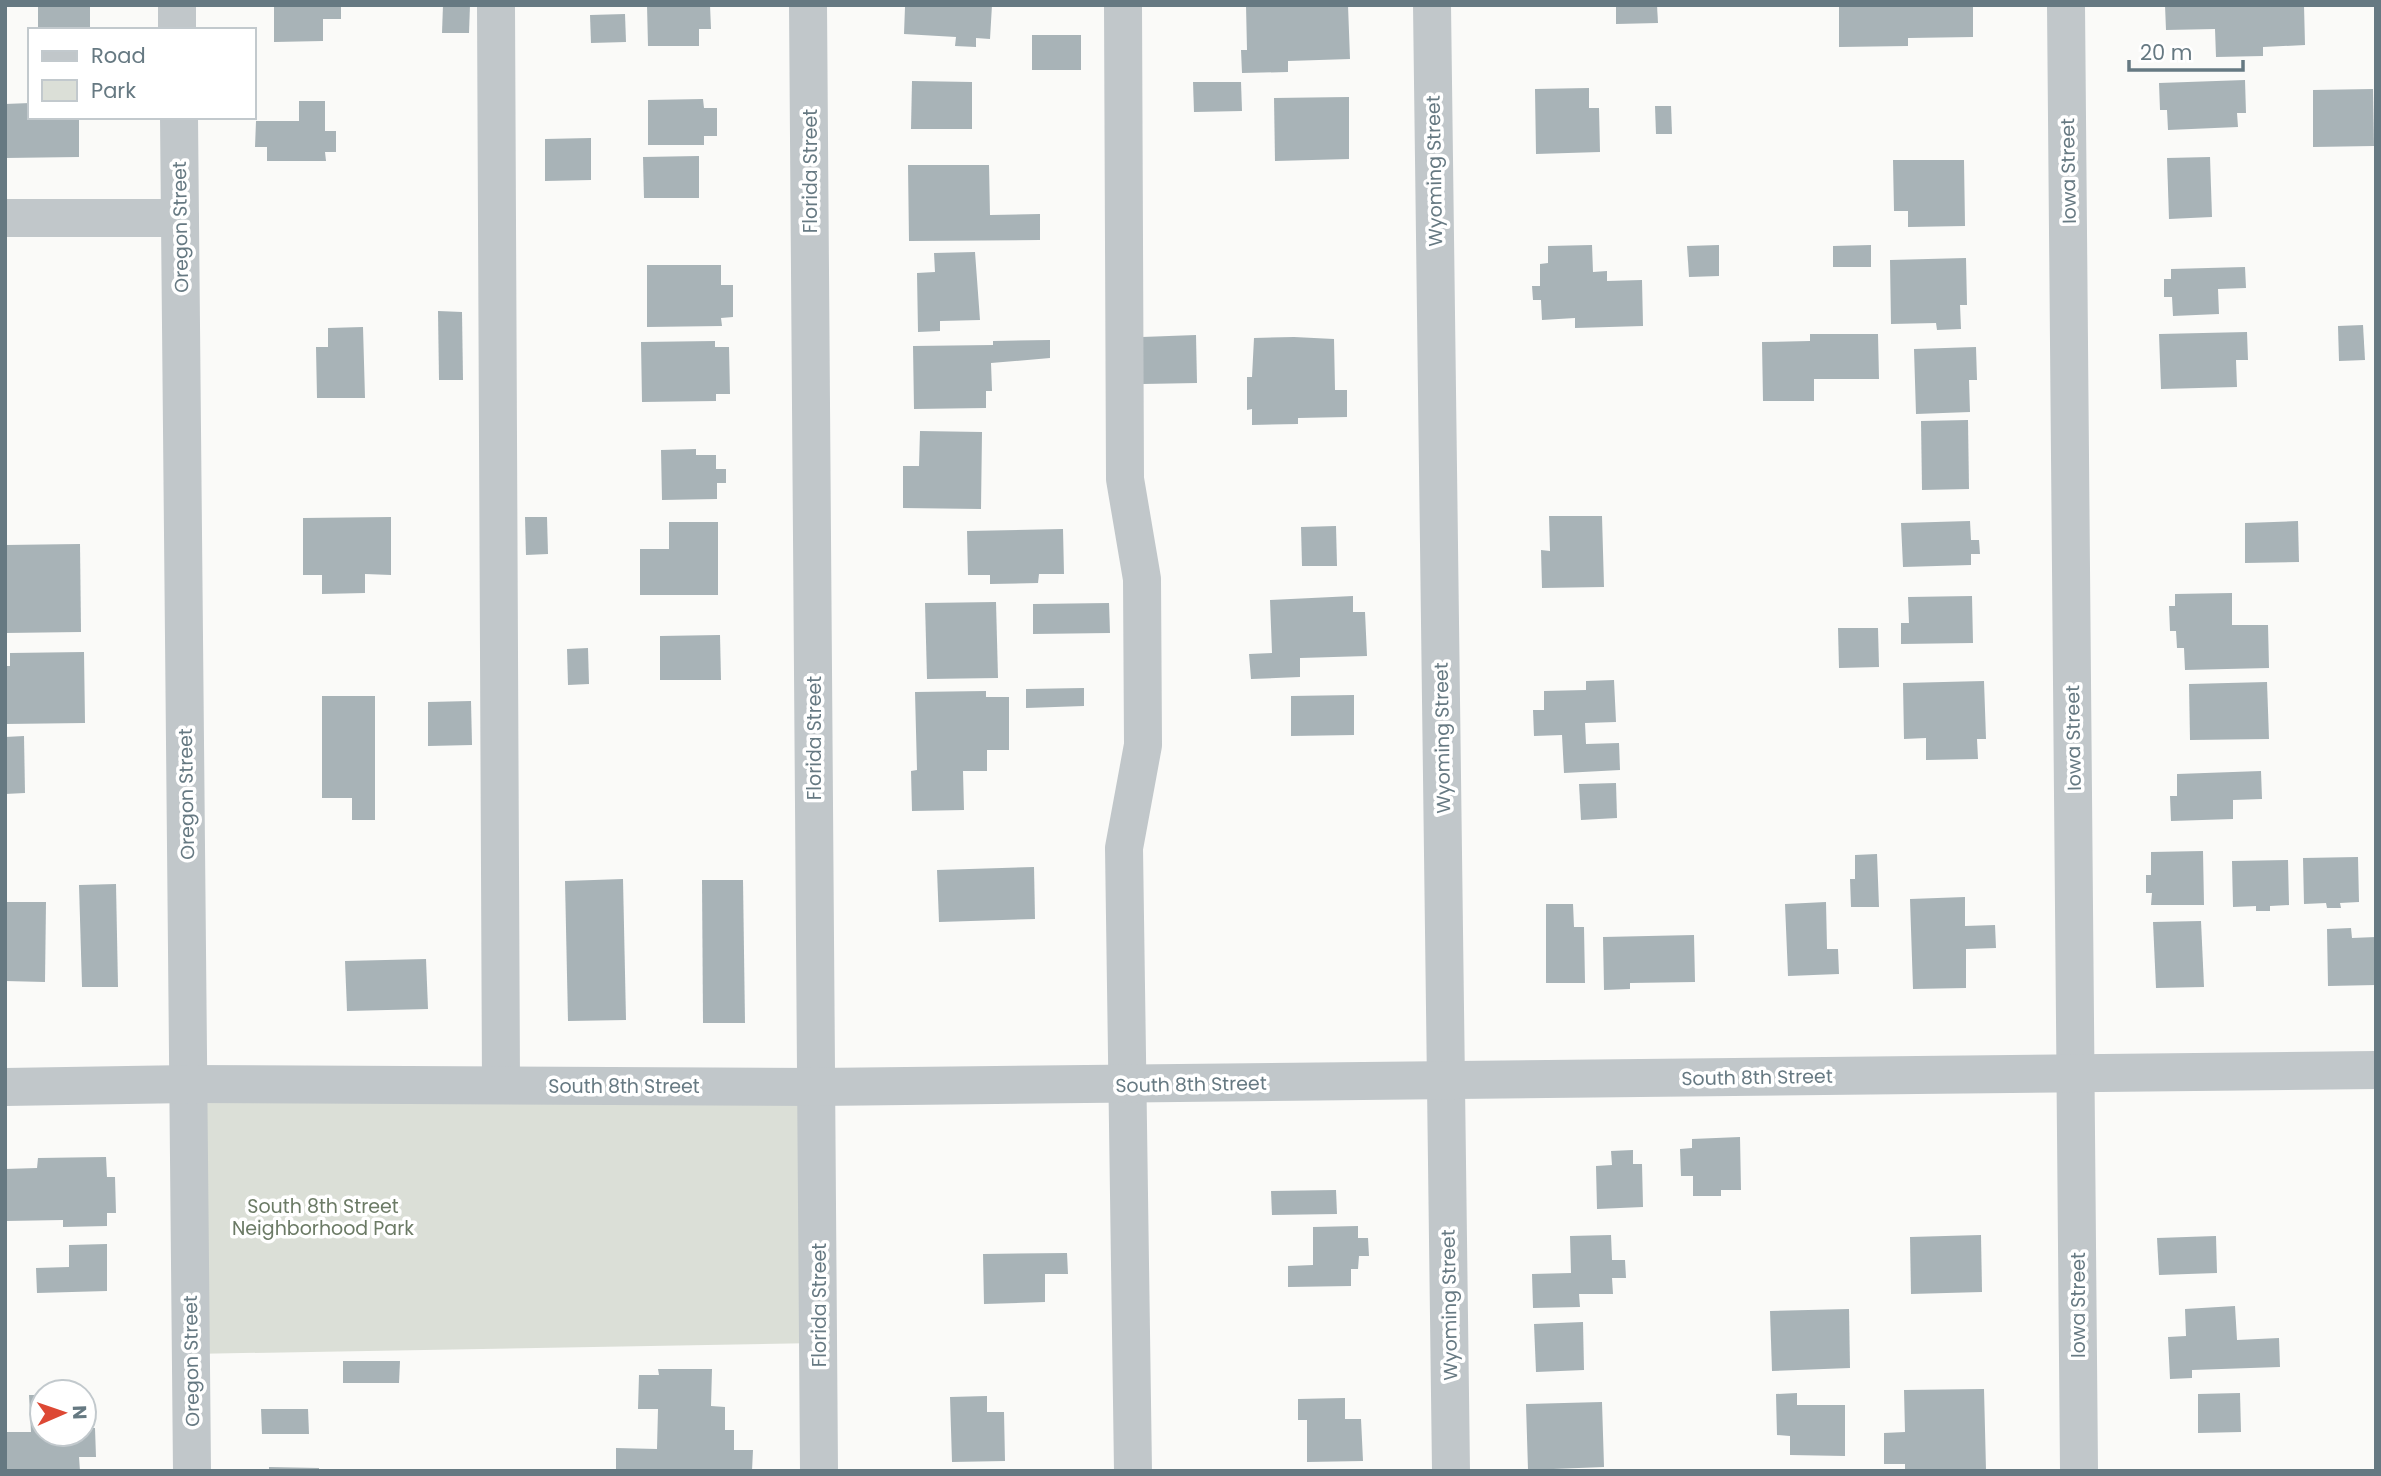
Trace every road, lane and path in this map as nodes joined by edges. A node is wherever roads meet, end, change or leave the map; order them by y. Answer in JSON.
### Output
{"nodes":[{"id":1,"x":177,"y":5,"type":"edge"},
{"id":2,"x":496,"y":5,"type":"edge"},
{"id":3,"x":808,"y":5,"type":"edge"},
{"id":4,"x":1123,"y":5,"type":"edge"},
{"id":5,"x":1432,"y":5,"type":"edge"},
{"id":6,"x":2066,"y":5,"type":"edge"},
{"id":7,"x":177,"y":28,"type":"edge"},
{"id":8,"x":178,"y":119,"type":"edge"},
{"id":9,"x":5,"y":218,"type":"edge"},
{"id":10,"x":180,"y":218,"type":"junction"},
{"id":11,"x":2376,"y":1070,"type":"edge"},
{"id":12,"x":2076,"y":1073,"type":"junction"},
{"id":13,"x":1447,"y":1081,"type":"junction"},
{"id":14,"x":189,"y":1084,"type":"junction"},
{"id":15,"x":501,"y":1085,"type":"junction"},
{"id":16,"x":1127,"y":1085,"type":"junction"},
{"id":17,"x":5,"y":1087,"type":"edge"},
{"id":18,"x":817,"y":1087,"type":"junction"},
{"id":19,"x":192,"y":1471,"type":"edge"},
{"id":20,"x":819,"y":1471,"type":"edge"},
{"id":21,"x":1133,"y":1471,"type":"edge"},
{"id":22,"x":1451,"y":1471,"type":"edge"},
{"id":23,"x":2079,"y":1471,"type":"edge"}],
"edges":[{"from":1,"to":7,"type":"street"},
{"from":2,"to":15,"type":"street"},
{"from":3,"to":18,"type":"street","name":"Florida Street"},
{"from":4,"to":16,"type":"street"},
{"from":5,"to":13,"type":"street","name":"Wyoming Street"},
{"from":6,"to":12,"type":"street","name":"Iowa Street"},
{"from":8,"to":10,"type":"street","name":"Oregon Street"},
{"from":9,"to":10,"type":"street"},
{"from":10,"to":14,"type":"street","name":"Oregon Street"},
{"from":11,"to":12,"type":"street","name":"South 8th Street"},
{"from":12,"to":13,"type":"street","name":"South 8th Street"},
{"from":12,"to":23,"type":"street","name":"Iowa Street"},
{"from":13,"to":16,"type":"street","name":"South 8th Street"},
{"from":13,"to":22,"type":"street","name":"Wyoming Street"},
{"from":14,"to":15,"type":"street","name":"South 8th Street"},
{"from":14,"to":17,"type":"street","name":"South 8th Street"},
{"from":14,"to":19,"type":"street","name":"Oregon Street"},
{"from":15,"to":18,"type":"street","name":"South 8th Street"},
{"from":16,"to":18,"type":"street","name":"South 8th Street"},
{"from":16,"to":21,"type":"street"},
{"from":18,"to":20,"type":"street","name":"Florida Street"}]}
